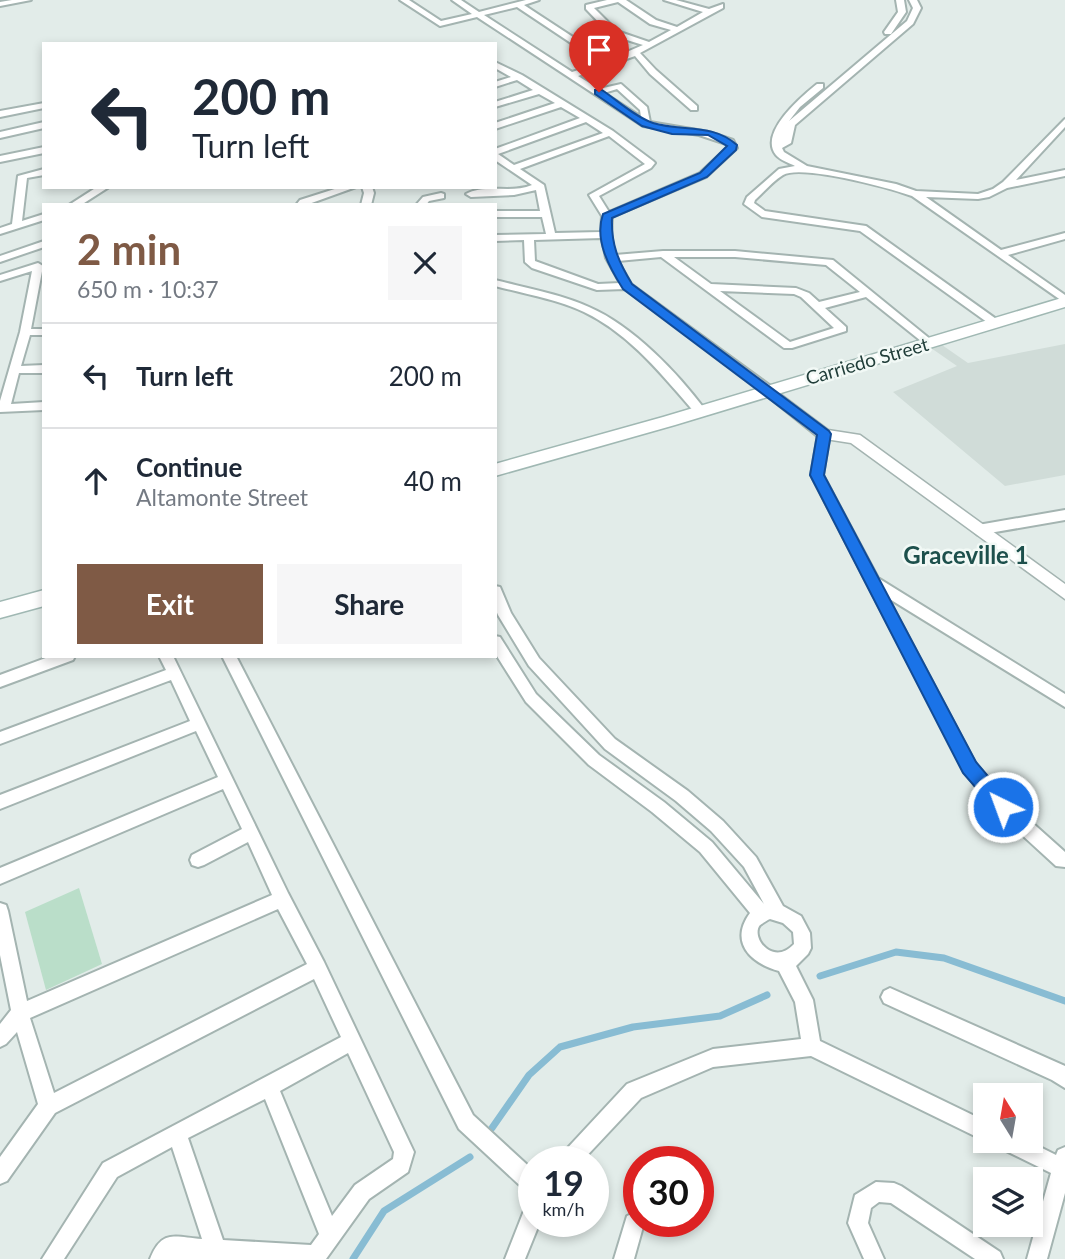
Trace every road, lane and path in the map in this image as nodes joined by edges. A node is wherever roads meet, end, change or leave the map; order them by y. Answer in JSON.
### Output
{"nodes":[{"id":1,"x":27,"y":0,"type":"edge"},
{"id":2,"x":404,"y":0,"type":"edge"},
{"id":3,"x":456,"y":0,"type":"edge"},
{"id":4,"x":616,"y":0,"type":"edge"},
{"id":5,"x":621,"y":0,"type":"edge"},
{"id":6,"x":668,"y":0,"type":"edge"},
{"id":7,"x":900,"y":0,"type":"edge"},
{"id":8,"x":913,"y":0,"type":"edge"},
{"id":9,"x":526,"y":1,"type":"edge"},
{"id":10,"x":0,"y":4,"type":"edge"},
{"id":11,"x":720,"y":6,"type":"dead end"},
{"id":12,"x":708,"y":11,"type":"junction"},
{"id":13,"x":476,"y":14,"type":"junction"},
{"id":14,"x":677,"y":29,"type":"junction"},
{"id":15,"x":650,"y":45,"type":"junction"},
{"id":16,"x":636,"y":53,"type":"junction"},
{"id":17,"x":620,"y":59,"type":"junction"},
{"id":18,"x":607,"y":63,"type":"junction"},
{"id":19,"x":497,"y":66,"type":"edge"},
{"id":20,"x":653,"y":72,"type":"junction"},
{"id":21,"x":570,"y":76,"type":"junction"},
{"id":22,"x":519,"y":77,"type":"junction"},
{"id":23,"x":497,"y":84,"type":"edge"},
{"id":24,"x":539,"y":91,"type":"junction"},
{"id":25,"x":599,"y":92,"type":"junction"},
{"id":26,"x":497,"y":104,"type":"edge"},
{"id":27,"x":562,"y":104,"type":"junction"},
{"id":28,"x":42,"y":105,"type":"edge"},
{"id":29,"x":694,"y":108,"type":"dead end"},
{"id":30,"x":0,"y":114,"type":"edge"},
{"id":31,"x":586,"y":119,"type":"junction"},
{"id":32,"x":1065,"y":122,"type":"edge"},
{"id":33,"x":646,"y":124,"type":"junction"},
{"id":34,"x":42,"y":125,"type":"edge"},
{"id":35,"x":497,"y":125,"type":"edge"},
{"id":36,"x":610,"y":133,"type":"junction"},
{"id":37,"x":0,"y":135,"type":"edge"},
{"id":38,"x":782,"y":145,"type":"junction"},
{"id":39,"x":42,"y":151,"type":"edge"},
{"id":40,"x":497,"y":153,"type":"edge"},
{"id":41,"x":497,"y":155,"type":"edge"},
{"id":42,"x":0,"y":159,"type":"edge"},
{"id":43,"x":513,"y":167,"type":"junction"},
{"id":44,"x":804,"y":168,"type":"junction"},
{"id":45,"x":42,"y":172,"type":"edge"},
{"id":46,"x":1065,"y":173,"type":"edge"},
{"id":47,"x":539,"y":185,"type":"junction"},
{"id":48,"x":1006,"y":185,"type":"junction"},
{"id":49,"x":81,"y":189,"type":"edge"},
{"id":50,"x":101,"y":189,"type":"edge"},
{"id":51,"x":345,"y":189,"type":"edge"},
{"id":52,"x":490,"y":189,"type":"edge"},
{"id":53,"x":915,"y":194,"type":"junction"},
{"id":54,"x":471,"y":195,"type":"edge"},
{"id":55,"x":441,"y":196,"type":"dead end"},
{"id":56,"x":88,"y":197,"type":"junction"},
{"id":57,"x":78,"y":203,"type":"edge"},
{"id":58,"x":302,"y":203,"type":"edge"},
{"id":59,"x":423,"y":203,"type":"edge"},
{"id":60,"x":497,"y":214,"type":"edge"},
{"id":61,"x":547,"y":214,"type":"junction"},
{"id":62,"x":607,"y":216,"type":"junction"},
{"id":63,"x":42,"y":218,"type":"edge"},
{"id":64,"x":17,"y":226,"type":"junction"},
{"id":65,"x":0,"y":231,"type":"edge"},
{"id":66,"x":606,"y":235,"type":"junction"},
{"id":67,"x":551,"y":236,"type":"junction"},
{"id":68,"x":1065,"y":236,"type":"edge"},
{"id":69,"x":529,"y":237,"type":"junction"},
{"id":70,"x":497,"y":238,"type":"edge"},
{"id":71,"x":42,"y":245,"type":"edge"},
{"id":72,"x":663,"y":254,"type":"junction"},
{"id":73,"x":999,"y":254,"type":"junction"},
{"id":74,"x":611,"y":258,"type":"junction"},
{"id":75,"x":0,"y":259,"type":"edge"},
{"id":76,"x":0,"y":278,"type":"edge"},
{"id":77,"x":497,"y":284,"type":"edge"},
{"id":78,"x":627,"y":286,"type":"junction"},
{"id":79,"x":706,"y":287,"type":"junction"},
{"id":80,"x":38,"y":291,"type":"edge"},
{"id":81,"x":867,"y":294,"type":"junction"},
{"id":82,"x":1065,"y":301,"type":"edge"},
{"id":83,"x":818,"y":306,"type":"junction"},
{"id":84,"x":995,"y":323,"type":"junction"},
{"id":85,"x":25,"y":332,"type":"junction"},
{"id":86,"x":42,"y":332,"type":"edge"},
{"id":87,"x":930,"y":343,"type":"junction"},
{"id":88,"x":42,"y":369,"type":"edge"},
{"id":89,"x":15,"y":370,"type":"junction"},
{"id":90,"x":768,"y":390,"type":"junction"},
{"id":91,"x":42,"y":406,"type":"edge"},
{"id":92,"x":2,"y":408,"type":"edge"},
{"id":93,"x":700,"y":411,"type":"junction"},
{"id":94,"x":824,"y":434,"type":"junction"},
{"id":95,"x":497,"y":469,"type":"edge"},
{"id":96,"x":1065,"y":515,"type":"edge"},
{"id":97,"x":978,"y":530,"type":"junction"},
{"id":98,"x":873,"y":581,"type":"junction"},
{"id":99,"x":1065,"y":593,"type":"edge"},
{"id":100,"x":497,"y":596,"type":"edge"},
{"id":101,"x":42,"y":599,"type":"edge"},
{"id":102,"x":0,"y":610,"type":"edge"},
{"id":103,"x":497,"y":644,"type":"edge"},
{"id":104,"x":63,"y":658,"type":"edge"},
{"id":105,"x":167,"y":658,"type":"edge"},
{"id":106,"x":230,"y":658,"type":"edge"},
{"id":107,"x":174,"y":673,"type":"junction"},
{"id":108,"x":0,"y":681,"type":"edge"},
{"id":109,"x":1065,"y":702,"type":"edge"},
{"id":110,"x":198,"y":724,"type":"junction"},
{"id":111,"x":0,"y":738,"type":"edge"},
{"id":112,"x":227,"y":780,"type":"junction"},
{"id":113,"x":0,"y":802,"type":"edge"},
{"id":114,"x":250,"y":833,"type":"junction"},
{"id":115,"x":1065,"y":859,"type":"edge"},
{"id":116,"x":198,"y":860,"type":"dead end"},
{"id":117,"x":0,"y":876,"type":"edge"},
{"id":118,"x":282,"y":899,"type":"junction"},
{"id":119,"x":769,"y":912,"type":"junction"},
{"id":120,"x":0,"y":913,"type":"edge"},
{"id":121,"x":785,"y":962,"type":"junction"},
{"id":122,"x":318,"y":968,"type":"junction"},
{"id":123,"x":890,"y":997,"type":"dead end"},
{"id":124,"x":19,"y":1013,"type":"junction"},
{"id":125,"x":0,"y":1038,"type":"edge"},
{"id":126,"x":351,"y":1042,"type":"junction"},
{"id":127,"x":812,"y":1046,"type":"junction"},
{"id":128,"x":1065,"y":1079,"type":"edge"},
{"id":129,"x":269,"y":1087,"type":"junction"},
{"id":130,"x":48,"y":1106,"type":"junction"},
{"id":131,"x":973,"y":1125,"type":"edge"},
{"id":132,"x":177,"y":1133,"type":"junction"},
{"id":133,"x":583,"y":1146,"type":"edge"},
{"id":134,"x":1036,"y":1153,"type":"edge"},
{"id":135,"x":1064,"y":1165,"type":"edge"},
{"id":136,"x":518,"y":1170,"type":"edge"},
{"id":137,"x":0,"y":1174,"type":"edge"},
{"id":138,"x":330,"y":1235,"type":"junction"},
{"id":139,"x":523,"y":1237,"type":"edge"},
{"id":140,"x":630,"y":1237,"type":"edge"},
{"id":141,"x":216,"y":1250,"type":"junction"},
{"id":142,"x":315,"y":1257,"type":"edge"},
{"id":143,"x":52,"y":1259,"type":"edge"},
{"id":144,"x":160,"y":1259,"type":"edge"},
{"id":145,"x":514,"y":1259,"type":"edge"},
{"id":146,"x":624,"y":1259,"type":"edge"},
{"id":147,"x":874,"y":1259,"type":"edge"},
{"id":148,"x":993,"y":1259,"type":"edge"},
{"id":149,"x":1037,"y":1259,"type":"edge"}],
"edges":[{"from":1,"to":10,"type":"street"},
{"from":2,"to":13,"type":"street"},
{"from":3,"to":13,"type":"street"},
{"from":4,"to":15,"type":"street"},
{"from":5,"to":14,"type":"street"},
{"from":6,"to":12,"type":"street"},
{"from":7,"to":38,"type":"street"},
{"from":8,"to":38,"type":"street"},
{"from":9,"to":13,"type":"street"},
{"from":9,"to":18,"type":"street"},
{"from":11,"to":12,"type":"street"},
{"from":12,"to":14,"type":"street"},
{"from":13,"to":21,"type":"street"},
{"from":14,"to":15,"type":"street"},
{"from":15,"to":16,"type":"street"},
{"from":16,"to":17,"type":"street"},
{"from":16,"to":20,"type":"street"},
{"from":17,"to":18,"type":"street"},
{"from":17,"to":20,"type":"street"},
{"from":18,"to":21,"type":"street"},
{"from":19,"to":22,"type":"street"},
{"from":20,"to":29,"type":"street"},
{"from":21,"to":25,"type":"street"},
{"from":22,"to":23,"type":"street"},
{"from":22,"to":24,"type":"street"},
{"from":24,"to":26,"type":"street"},
{"from":24,"to":27,"type":"street"},
{"from":25,"to":33,"type":"street"},
{"from":25,"to":33,"type":"street"},
{"from":27,"to":31,"type":"street"},
{"from":27,"to":35,"type":"street"},
{"from":28,"to":30,"type":"street"},
{"from":31,"to":36,"type":"street"},
{"from":31,"to":40,"type":"street"},
{"from":32,"to":48,"type":"street"},
{"from":33,"to":62,"type":"street"},
{"from":34,"to":37,"type":"street"},
{"from":36,"to":43,"type":"street"},
{"from":36,"to":62,"type":"street"},
{"from":38,"to":44,"type":"street"},
{"from":39,"to":42,"type":"street"},
{"from":41,"to":43,"type":"street"},
{"from":43,"to":47,"type":"street"},
{"from":44,"to":53,"type":"street"},
{"from":44,"to":84,"type":"street"},
{"from":45,"to":64,"type":"street"},
{"from":46,"to":48,"type":"street"},
{"from":47,"to":52,"type":"street"},
{"from":47,"to":61,"type":"street"},
{"from":48,"to":53,"type":"street"},
{"from":49,"to":56,"type":"street"},
{"from":50,"to":56,"type":"street"},
{"from":51,"to":58,"type":"street"},
{"from":52,"to":54,"type":"street"},
{"from":53,"to":73,"type":"street"},
{"from":55,"to":59,"type":"street"},
{"from":56,"to":57,"type":"street"},
{"from":60,"to":61,"type":"street"},
{"from":61,"to":67,"type":"street"},
{"from":62,"to":66,"type":"street"},
{"from":63,"to":64,"type":"street"},
{"from":64,"to":65,"type":"street"},
{"from":66,"to":67,"type":"street"},
{"from":66,"to":74,"type":"street"},
{"from":67,"to":69,"type":"street"},
{"from":68,"to":73,"type":"street"},
{"from":69,"to":70,"type":"street"},
{"from":69,"to":78,"type":"street"},
{"from":71,"to":75,"type":"street"},
{"from":72,"to":74,"type":"street"},
{"from":72,"to":79,"type":"street"},
{"from":72,"to":81,"type":"street"},
{"from":73,"to":82,"type":"street"},
{"from":74,"to":78,"type":"street"},
{"from":76,"to":80,"type":"street"},
{"from":77,"to":93,"type":"street"},
{"from":78,"to":90,"type":"street"},
{"from":79,"to":83,"type":"street"},
{"from":79,"to":83,"type":"street"},
{"from":80,"to":85,"type":"street"},
{"from":81,"to":83,"type":"street"},
{"from":81,"to":87,"type":"street"},
{"from":82,"to":84,"type":"main road","name":"Carriedo Street"},
{"from":84,"to":87,"type":"main road","name":"Carriedo Street"},
{"from":85,"to":86,"type":"street"},
{"from":85,"to":89,"type":"street"},
{"from":87,"to":90,"type":"main road","name":"Carriedo Street"},
{"from":88,"to":89,"type":"street"},
{"from":89,"to":92,"type":"street"},
{"from":90,"to":93,"type":"main road","name":"Carriedo Street"},
{"from":90,"to":94,"type":"street"},
{"from":91,"to":92,"type":"street"},
{"from":93,"to":95,"type":"main road","name":"Carriedo Street"},
{"from":94,"to":97,"type":"street"},
{"from":94,"to":98,"type":"street"},
{"from":96,"to":97,"type":"street"},
{"from":97,"to":99,"type":"street"},
{"from":98,"to":109,"type":"street"},
{"from":98,"to":115,"type":"street"},
{"from":100,"to":119,"type":"street"},
{"from":101,"to":102,"type":"main road"},
{"from":103,"to":119,"type":"street"},
{"from":104,"to":108,"type":"street"},
{"from":105,"to":107,"type":"street"},
{"from":106,"to":136,"type":"street"},
{"from":107,"to":110,"type":"street"},
{"from":107,"to":111,"type":"street"},
{"from":110,"to":112,"type":"street"},
{"from":110,"to":113,"type":"street"},
{"from":112,"to":114,"type":"street"},
{"from":112,"to":117,"type":"street"},
{"from":114,"to":116,"type":"street"},
{"from":114,"to":118,"type":"street"},
{"from":118,"to":122,"type":"street"},
{"from":118,"to":124,"type":"street"},
{"from":119,"to":121,"type":"street"},
{"from":119,"to":121,"type":"street"},
{"from":120,"to":124,"type":"street"},
{"from":121,"to":127,"type":"street"},
{"from":122,"to":126,"type":"street"},
{"from":122,"to":130,"type":"street"},
{"from":123,"to":128,"type":"street"},
{"from":124,"to":125,"type":"street"},
{"from":124,"to":130,"type":"street"},
{"from":126,"to":129,"type":"street"},
{"from":126,"to":138,"type":"street"},
{"from":127,"to":131,"type":"street"},
{"from":127,"to":133,"type":"street"},
{"from":129,"to":132,"type":"street"},
{"from":129,"to":138,"type":"street"},
{"from":130,"to":137,"type":"street"},
{"from":132,"to":141,"type":"street"},
{"from":132,"to":143,"type":"street"},
{"from":134,"to":135,"type":"street"},
{"from":135,"to":149,"type":"street"},
{"from":138,"to":142,"type":"street"},
{"from":139,"to":145,"type":"street"},
{"from":140,"to":146,"type":"street"},
{"from":141,"to":142,"type":"street"},
{"from":141,"to":144,"type":"street"},
{"from":147,"to":148,"type":"street"}]}
